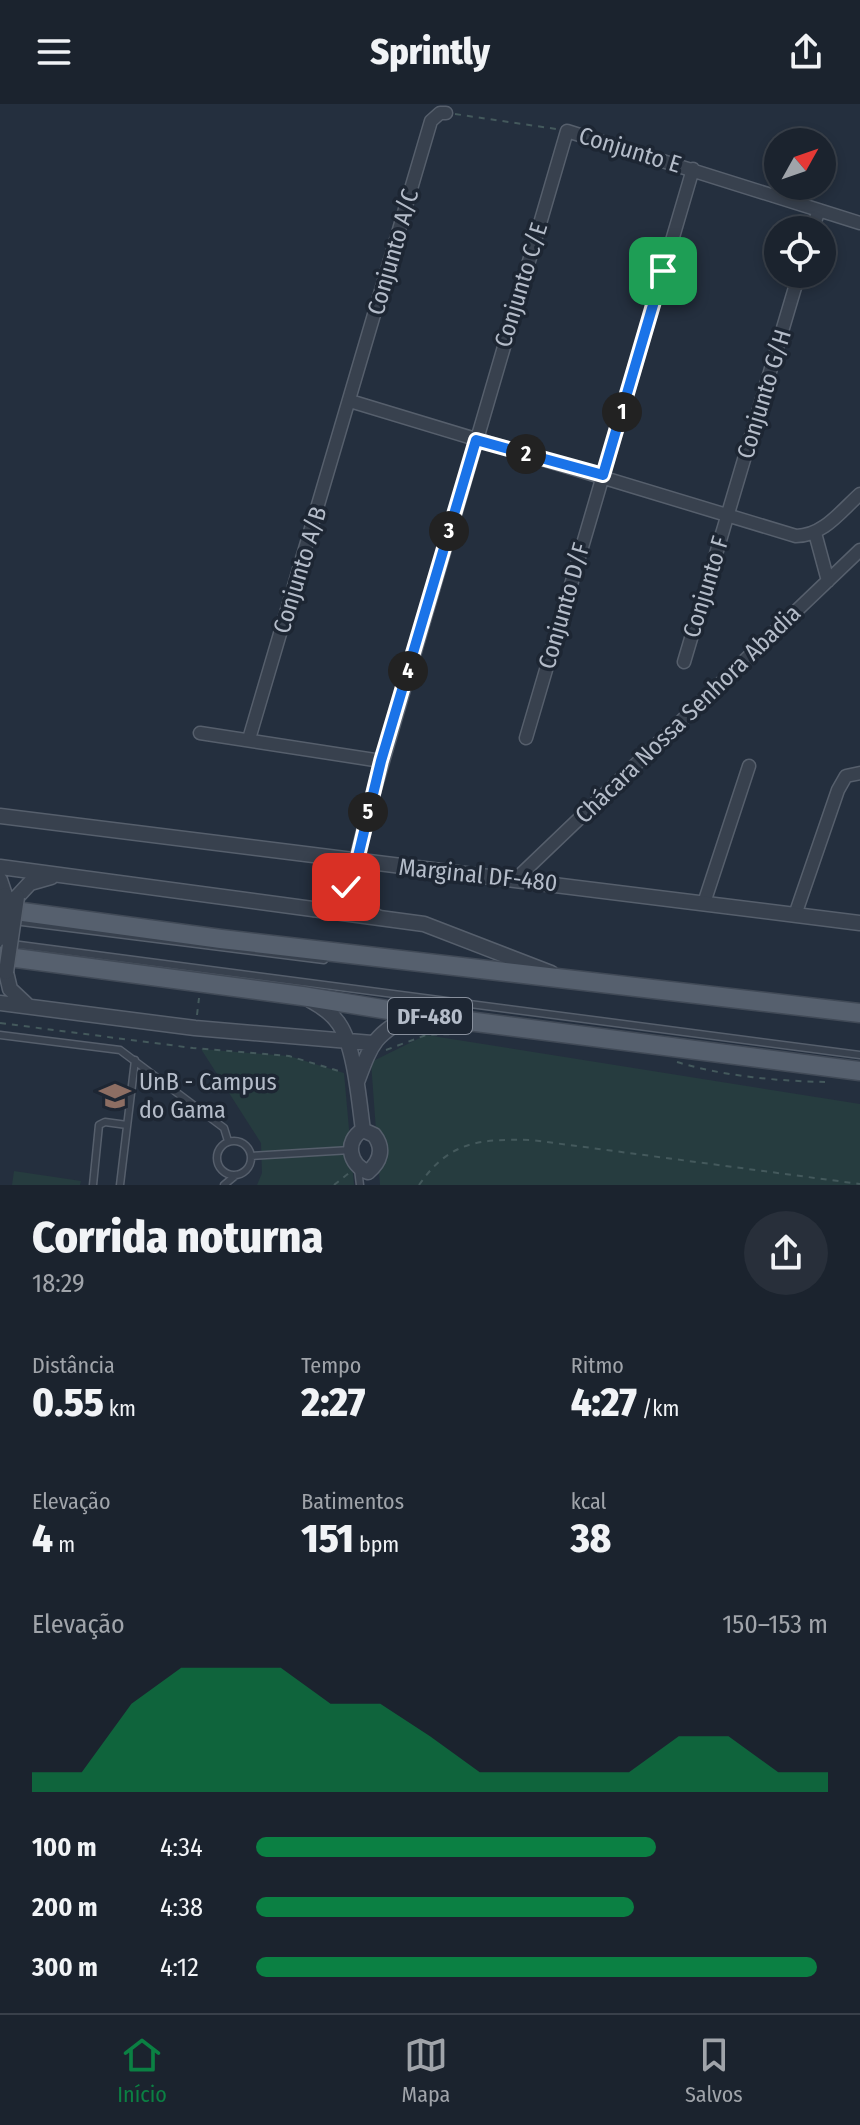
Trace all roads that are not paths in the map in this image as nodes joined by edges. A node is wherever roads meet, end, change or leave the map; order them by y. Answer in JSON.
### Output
{"nodes":[{"id":1,"x":446,"y":113,"type":"road end"},
{"id":2,"x":567,"y":131,"type":"joint"},
{"id":3,"x":693,"y":169,"type":"junction"},
{"id":4,"x":819,"y":210,"type":"junction"},
{"id":5,"x":817,"y":216,"type":"edge"},
{"id":6,"x":860,"y":223,"type":"edge"},
{"id":7,"x":795,"y":288,"type":"edge"},
{"id":8,"x":350,"y":401,"type":"junction"},
{"id":9,"x":476,"y":440,"type":"junction"},
{"id":10,"x":603,"y":475,"type":"junction"},
{"id":11,"x":860,"y":494,"type":"edge"},
{"id":12,"x":728,"y":513,"type":"junction"},
{"id":13,"x":815,"y":533,"type":"junction"},
{"id":14,"x":860,"y":550,"type":"edge"},
{"id":15,"x":828,"y":581,"type":"junction"},
{"id":16,"x":684,"y":662,"type":"dead end"},
{"id":17,"x":200,"y":733,"type":"dead end"},
{"id":18,"x":526,"y":738,"type":"dead end"},
{"id":19,"x":249,"y":739,"type":"junction"},
{"id":20,"x":381,"y":761,"type":"junction"},
{"id":21,"x":749,"y":766,"type":"dead end"},
{"id":22,"x":860,"y":773,"type":"edge"},
{"id":23,"x":0,"y":816,"type":"edge"},
{"id":24,"x":0,"y":867,"type":"edge"},
{"id":25,"x":356,"y":867,"type":"junction"},
{"id":26,"x":60,"y":875,"type":"junction"},
{"id":27,"x":516,"y":879,"type":"junction"},
{"id":28,"x":0,"y":880,"type":"edge"},
{"id":29,"x":7,"y":901,"type":"edge"},
{"id":30,"x":704,"y":903,"type":"junction"},
{"id":31,"x":313,"y":910,"type":"junction"},
{"id":32,"x":795,"y":915,"type":"junction"},
{"id":33,"x":381,"y":918,"type":"junction"},
{"id":34,"x":0,"y":919,"type":"edge"},
{"id":35,"x":860,"y":923,"type":"edge"},
{"id":36,"x":0,"y":940,"type":"edge"},
{"id":37,"x":3,"y":964,"type":"edge"},
{"id":38,"x":563,"y":977,"type":"junction"},
{"id":39,"x":302,"y":996,"type":"junction"},
{"id":40,"x":0,"y":1003,"type":"edge"},
{"id":41,"x":28,"y":1006,"type":"junction"},
{"id":42,"x":413,"y":1014,"type":"junction"},
{"id":43,"x":853,"y":1017,"type":"edge"},
{"id":44,"x":0,"y":1035,"type":"edge"},
{"id":45,"x":347,"y":1042,"type":"junction"},
{"id":46,"x":372,"y":1043,"type":"junction"},
{"id":47,"x":860,"y":1055,"type":"edge"},
{"id":48,"x":135,"y":1060,"type":"junction"},
{"id":49,"x":860,"y":1071,"type":"edge"},
{"id":50,"x":358,"y":1073,"type":"junction"},
{"id":51,"x":127,"y":1125,"type":"junction"},
{"id":52,"x":363,"y":1130,"type":"junction"},
{"id":53,"x":228,"y":1141,"type":"junction"},
{"id":54,"x":351,"y":1150,"type":"junction"},
{"id":55,"x":251,"y":1156,"type":"junction"},
{"id":56,"x":365,"y":1174,"type":"edge"},
{"id":57,"x":236,"y":1175,"type":"junction"},
{"id":58,"x":93,"y":1185,"type":"edge"},
{"id":59,"x":120,"y":1185,"type":"edge"},
{"id":60,"x":224,"y":1185,"type":"edge"},
{"id":61,"x":237,"y":1185,"type":"edge"},
{"id":62,"x":360,"y":1185,"type":"edge"}],
"edges":[{"from":1,"to":8,"type":"street","name":"Conjunto A/C"},
{"from":2,"to":3,"type":"street","name":"Conjunto E"},
{"from":2,"to":9,"type":"street","name":"Conjunto C/E"},
{"from":3,"to":4,"type":"street","name":"Conjunto E"},
{"from":3,"to":10,"type":"street","name":"Conjunto D/F"},
{"from":4,"to":5,"type":"street"},
{"from":4,"to":6,"type":"street","name":"Conjunto E"},
{"from":7,"to":12,"type":"street","name":"Conjunto G/H"},
{"from":8,"to":9,"type":"street"},
{"from":8,"to":19,"type":"street","name":"Conjunto A/B"},
{"from":9,"to":10,"type":"street"},
{"from":9,"to":20,"type":"street","name":"Conjunto C/E"},
{"from":10,"to":12,"type":"street"},
{"from":10,"to":18,"type":"street","name":"Conjunto D/F"},
{"from":11,"to":13,"type":"street"},
{"from":12,"to":13,"type":"street"},
{"from":12,"to":16,"type":"street","name":"Conjunto F"},
{"from":13,"to":15,"type":"street"},
{"from":14,"to":15,"type":"street","name":"Chácara Nossa Senhora Abadia"},
{"from":15,"to":27,"type":"street","name":"Chácara Nossa Senhora Abadia"},
{"from":17,"to":19,"type":"street"},
{"from":19,"to":20,"type":"street"},
{"from":20,"to":25,"type":"street","name":"Conjunto C/E"},
{"from":21,"to":30,"type":"street"},
{"from":22,"to":32,"type":"street"},
{"from":23,"to":25,"type":"street","name":"Marginal DF-480"},
{"from":24,"to":26,"type":"street"},
{"from":25,"to":27,"type":"street","name":"Marginal DF-480"},
{"from":25,"to":31,"type":"street"},
{"from":25,"to":33,"type":"street"},
{"from":26,"to":29,"type":"street"},
{"from":26,"to":31,"type":"street"},
{"from":27,"to":30,"type":"street","name":"Marginal DF-480"},
{"from":28,"to":29,"type":"street"},
{"from":29,"to":36,"type":"street","bridge":true},
{"from":29,"to":37,"type":"street","bridge":true},
{"from":29,"to":38,"type":"main road","number":"DF-480"},
{"from":30,"to":32,"type":"street","name":"Marginal DF-480"},
{"from":31,"to":33,"type":"street"},
{"from":32,"to":35,"type":"street","name":"Marginal DF-480"},
{"from":33,"to":38,"type":"street"},
{"from":34,"to":43,"type":"lane"},
{"from":36,"to":47,"type":"lane"},
{"from":37,"to":39,"type":"main road","number":"DF-480"},
{"from":37,"to":41,"type":"street"},
{"from":38,"to":43,"type":"main road","number":"DF-480"},
{"from":39,"to":42,"type":"main road","number":"DF-480"},
{"from":39,"to":45,"type":"street"},
{"from":40,"to":41,"type":"street"},
{"from":41,"to":45,"type":"street"},
{"from":42,"to":46,"type":"street"},
{"from":42,"to":49,"type":"main road","number":"DF-480"},
{"from":44,"to":48,"type":"lane"},
{"from":45,"to":46,"type":"street"},
{"from":45,"to":50,"type":"street"},
{"from":46,"to":50,"type":"street"},
{"from":48,"to":51,"type":"lane"},
{"from":48,"to":53,"type":"lane"},
{"from":50,"to":52,"type":"street"},
{"from":51,"to":58,"type":"lane"},
{"from":51,"to":59,"type":"lane"},
{"from":52,"to":54,"type":"street"},
{"from":52,"to":56,"type":"street"},
{"from":53,"to":55,"type":"lane"},
{"from":53,"to":57,"type":"lane"},
{"from":54,"to":55,"type":"lane"},
{"from":54,"to":56,"type":"street"},
{"from":55,"to":57,"type":"lane"},
{"from":56,"to":62,"type":"lane"},
{"from":57,"to":60,"type":"lane"},
{"from":57,"to":61,"type":"lane"}]}
